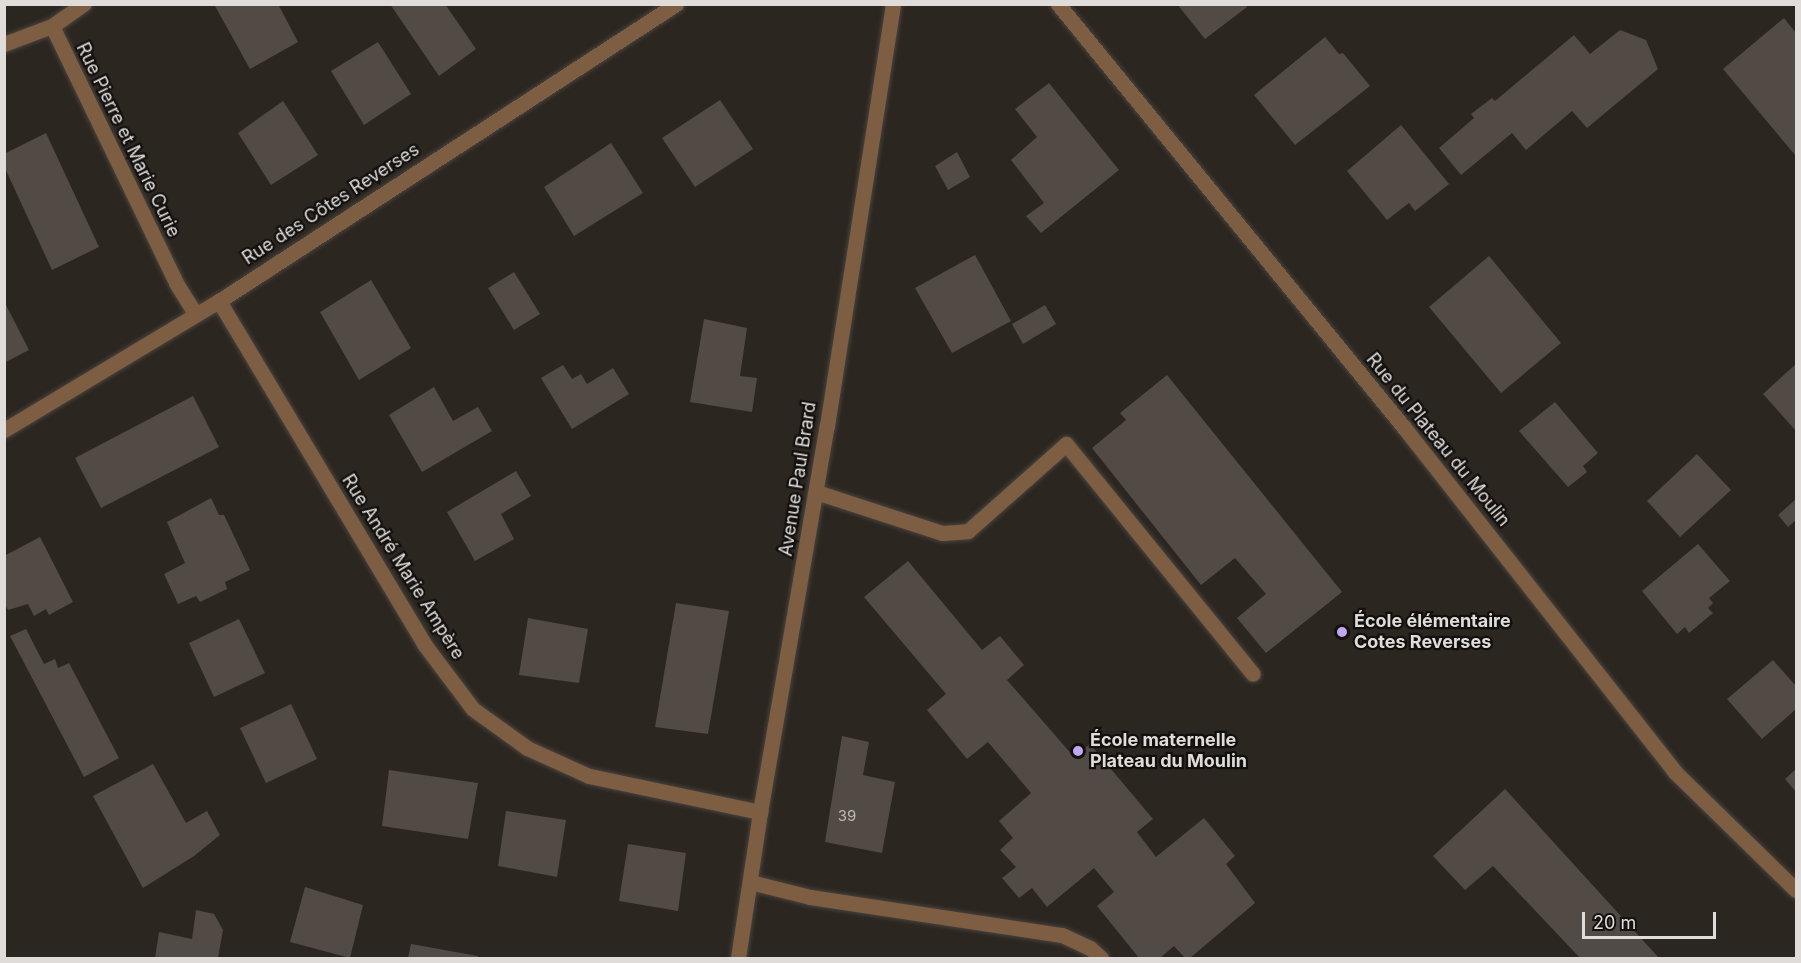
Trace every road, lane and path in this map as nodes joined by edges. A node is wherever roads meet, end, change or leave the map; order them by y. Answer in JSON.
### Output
{"nodes":[{"id":1,"x":84,"y":4,"type":"edge"},
{"id":2,"x":676,"y":4,"type":"edge"},
{"id":3,"x":893,"y":4,"type":"edge"},
{"id":4,"x":1058,"y":4,"type":"edge"},
{"id":5,"x":52,"y":26,"type":"junction"},
{"id":6,"x":4,"y":44,"type":"edge"},
{"id":7,"x":219,"y":301,"type":"junction"},
{"id":8,"x":195,"y":314,"type":"junction"},
{"id":9,"x":4,"y":430,"type":"edge"},
{"id":10,"x":816,"y":492,"type":"junction"},
{"id":11,"x":1253,"y":674,"type":"dead end"},
{"id":12,"x":760,"y":812,"type":"junction"},
{"id":13,"x":750,"y":882,"type":"junction"},
{"id":14,"x":1797,"y":890,"type":"edge"},
{"id":15,"x":738,"y":958,"type":"edge"},
{"id":16,"x":1101,"y":958,"type":"edge"}],
"edges":[{"from":1,"to":5,"type":"street"},
{"from":2,"to":7,"type":"street","name":"Rue des Côtes Reverses"},
{"from":3,"to":10,"type":"street","name":"Avenue Paul Brard"},
{"from":4,"to":14,"type":"street","name":"Rue du Plateau du Moulin"},
{"from":5,"to":6,"type":"street"},
{"from":5,"to":8,"type":"street","name":"Rue Pierre et Marie Curie"},
{"from":7,"to":8,"type":"street","name":"Rue des Côtes Reverses"},
{"from":7,"to":12,"type":"street","name":"Rue André Marie Ampère"},
{"from":8,"to":9,"type":"street","name":"Rue des Côtes Reverses"},
{"from":10,"to":11,"type":"street"},
{"from":10,"to":12,"type":"street","name":"Avenue Paul Brard"},
{"from":12,"to":13,"type":"street","name":"Avenue Paul Brard"},
{"from":13,"to":15,"type":"street","name":"Avenue Paul Brard"},
{"from":13,"to":16,"type":"street"}]}
